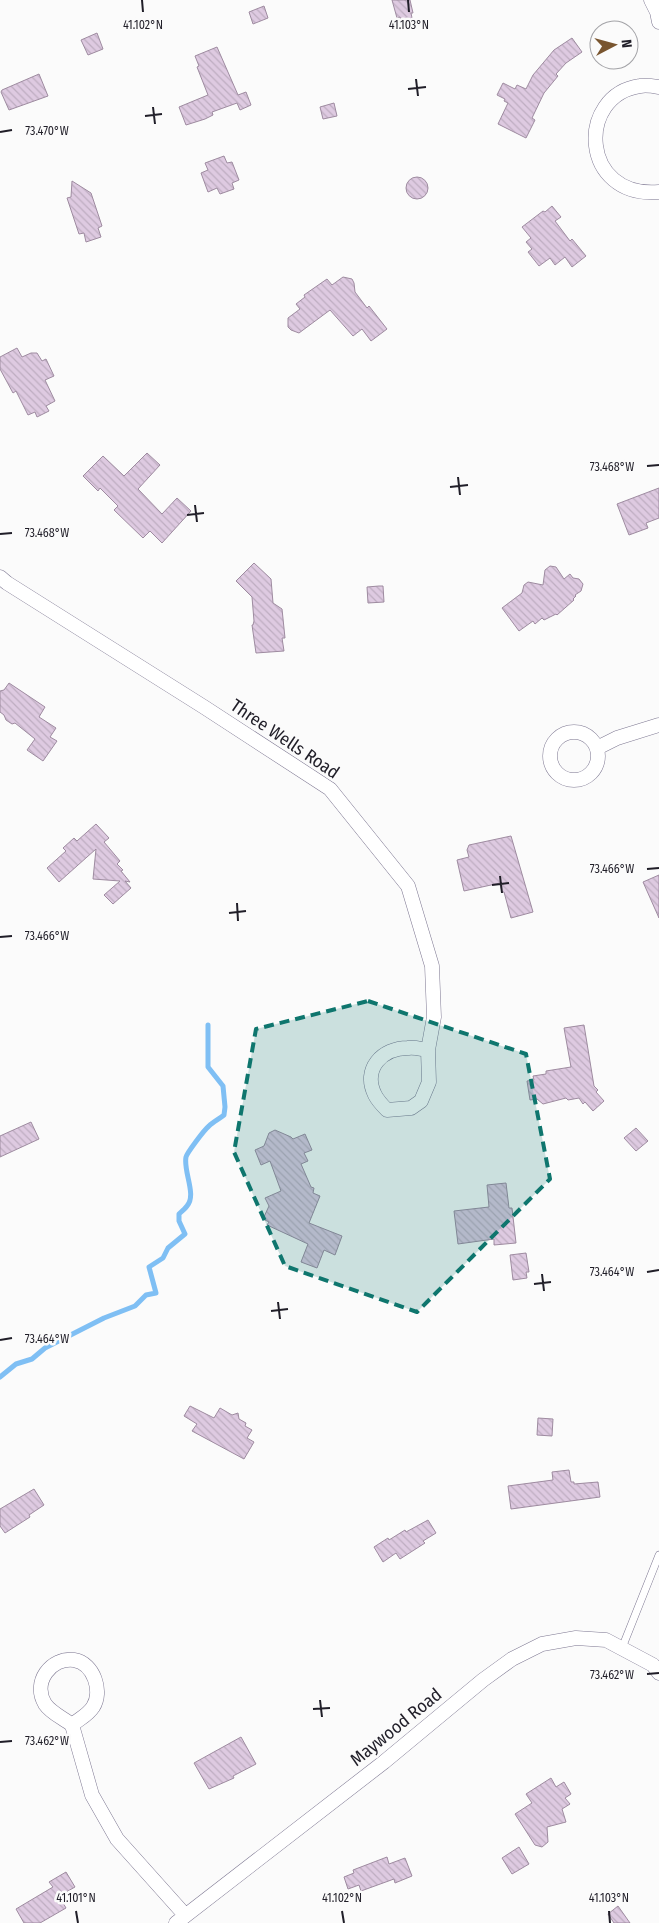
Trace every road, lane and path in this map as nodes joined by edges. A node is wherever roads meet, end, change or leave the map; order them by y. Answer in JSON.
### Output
{"nodes":[{"id":1,"x":650,"y":0,"type":"edge"},
{"id":2,"x":659,"y":22,"type":"edge"},
{"id":3,"x":659,"y":86,"type":"edge"},
{"id":4,"x":659,"y":192,"type":"edge"},
{"id":5,"x":0,"y":576,"type":"edge"},
{"id":6,"x":659,"y":724,"type":"edge"},
{"id":7,"x":597,"y":748,"type":"dead end"},
{"id":8,"x":428,"y":1050,"type":"junction"},
{"id":9,"x":659,"y":1555,"type":"edge"},
{"id":10,"x":622,"y":1648,"type":"junction"},
{"id":11,"x":659,"y":1673,"type":"edge"},
{"id":12,"x":72,"y":1725,"type":"junction"},
{"id":13,"x":180,"y":1919,"type":"edge"}],
"edges":[{"from":1,"to":2,"type":"street"},
{"from":3,"to":4,"type":"street"},
{"from":5,"to":8,"type":"street","name":"Three Wells Road"},
{"from":6,"to":7,"type":"street"},
{"from":8,"to":8,"type":"street","name":"Three Wells Road"},
{"from":9,"to":10,"type":"lane"},
{"from":10,"to":11,"type":"street","name":"Maywood Road"},
{"from":10,"to":13,"type":"street","name":"Maywood Road"},
{"from":12,"to":12,"type":"street"},
{"from":12,"to":13,"type":"street"}]}
